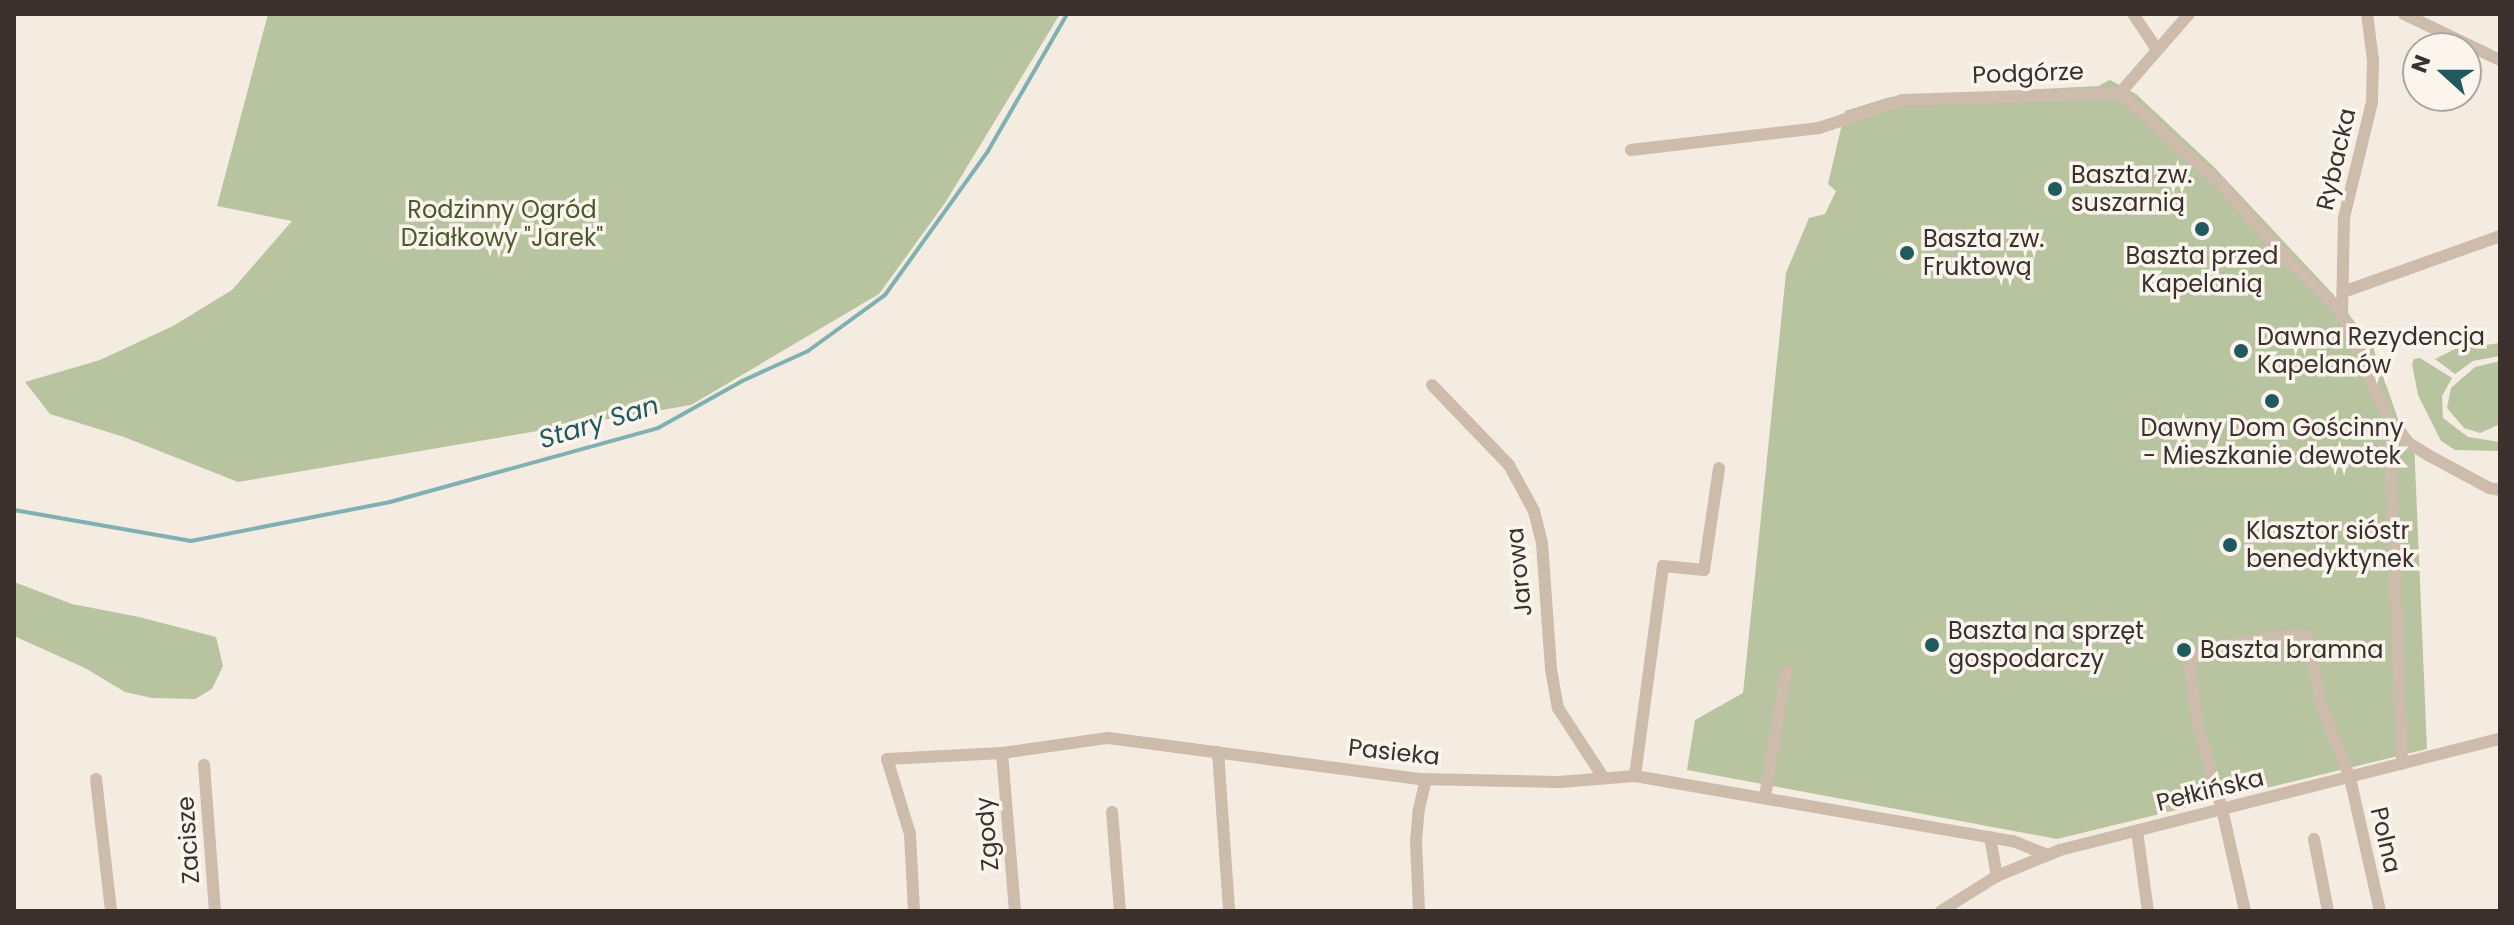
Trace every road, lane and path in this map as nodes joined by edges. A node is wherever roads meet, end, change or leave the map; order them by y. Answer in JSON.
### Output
{"nodes":[{"id":1,"x":2133,"y":14,"type":"edge"},
{"id":2,"x":2189,"y":14,"type":"edge"},
{"id":3,"x":2367,"y":14,"type":"edge"},
{"id":4,"x":2404,"y":14,"type":"edge"},
{"id":5,"x":2156,"y":48,"type":"junction"},
{"id":6,"x":2500,"y":60,"type":"edge"},
{"id":7,"x":2120,"y":93,"type":"junction"},
{"id":8,"x":1631,"y":150,"type":"dead end"},
{"id":9,"x":2500,"y":236,"type":"edge"},
{"id":10,"x":2343,"y":292,"type":"junction"},
{"id":11,"x":2342,"y":314,"type":"junction"},
{"id":12,"x":1432,"y":385,"type":"dead end"},
{"id":13,"x":2389,"y":421,"type":"junction"},
{"id":14,"x":1719,"y":468,"type":"dead end"},
{"id":15,"x":2494,"y":489,"type":"edge"},
{"id":16,"x":1786,"y":672,"type":"dead end"},
{"id":17,"x":2500,"y":739,"type":"edge"},
{"id":18,"x":1218,"y":752,"type":"junction"},
{"id":19,"x":1002,"y":753,"type":"junction"},
{"id":20,"x":2402,"y":764,"type":"junction"},
{"id":21,"x":204,"y":765,"type":"dead end"},
{"id":22,"x":1635,"y":776,"type":"junction"},
{"id":23,"x":1603,"y":777,"type":"junction"},
{"id":24,"x":2350,"y":778,"type":"junction"},
{"id":25,"x":96,"y":779,"type":"dead end"},
{"id":26,"x":1426,"y":779,"type":"junction"},
{"id":27,"x":1765,"y":796,"type":"junction"},
{"id":28,"x":2222,"y":809,"type":"junction"},
{"id":29,"x":1112,"y":812,"type":"dead end"},
{"id":30,"x":2137,"y":831,"type":"junction"},
{"id":31,"x":1990,"y":837,"type":"junction"},
{"id":32,"x":2314,"y":839,"type":"dead end"},
{"id":33,"x":2047,"y":855,"type":"junction"},
{"id":34,"x":1997,"y":876,"type":"junction"},
{"id":35,"x":111,"y":911,"type":"edge"},
{"id":36,"x":215,"y":911,"type":"edge"},
{"id":37,"x":914,"y":911,"type":"edge"},
{"id":38,"x":1015,"y":911,"type":"edge"},
{"id":39,"x":1120,"y":911,"type":"edge"},
{"id":40,"x":1229,"y":911,"type":"edge"},
{"id":41,"x":1419,"y":911,"type":"edge"},
{"id":42,"x":1941,"y":911,"type":"edge"},
{"id":43,"x":2148,"y":911,"type":"edge"},
{"id":44,"x":2245,"y":911,"type":"edge"},
{"id":45,"x":2328,"y":911,"type":"edge"},
{"id":46,"x":2380,"y":911,"type":"edge"}],
"edges":[{"from":1,"to":5,"type":"street"},
{"from":2,"to":5,"type":"street"},
{"from":3,"to":10,"type":"street","name":"Rybacka"},
{"from":4,"to":6,"type":"street"},
{"from":5,"to":7,"type":"street"},
{"from":7,"to":8,"type":"street","name":"Podgórze"},
{"from":7,"to":11,"type":"street"},
{"from":9,"to":10,"type":"street"},
{"from":10,"to":11,"type":"street","name":"Rybacka"},
{"from":11,"to":13,"type":"street"},
{"from":12,"to":23,"type":"street","name":"Jarowa"},
{"from":13,"to":15,"type":"street"},
{"from":13,"to":20,"type":"street"},
{"from":14,"to":22,"type":"street"},
{"from":16,"to":27,"type":"street"},
{"from":17,"to":20,"type":"street","name":"Pełkińska"},
{"from":18,"to":19,"type":"street","name":"Pasieka"},
{"from":18,"to":26,"type":"street","name":"Pasieka"},
{"from":18,"to":40,"type":"street"},
{"from":19,"to":37,"type":"street","name":"Pasieka"},
{"from":19,"to":38,"type":"street","name":"Zgody"},
{"from":20,"to":24,"type":"street","name":"Pełkińska"},
{"from":21,"to":36,"type":"street","name":"Zacisze"},
{"from":22,"to":23,"type":"street","name":"Pasieka"},
{"from":22,"to":27,"type":"street","name":"Pasieka"},
{"from":23,"to":26,"type":"street","name":"Pasieka"},
{"from":24,"to":28,"type":"street","name":"Pełkińska"},
{"from":24,"to":28,"type":"street","name":"Polna"},
{"from":24,"to":46,"type":"street","name":"Polna"},
{"from":25,"to":35,"type":"street"},
{"from":26,"to":41,"type":"street"},
{"from":27,"to":31,"type":"street","name":"Pasieka"},
{"from":28,"to":30,"type":"street","name":"Pełkińska"},
{"from":28,"to":44,"type":"street"},
{"from":29,"to":39,"type":"street"},
{"from":30,"to":33,"type":"street","name":"Pełkińska"},
{"from":30,"to":43,"type":"street"},
{"from":31,"to":33,"type":"street","name":"Pasieka"},
{"from":31,"to":34,"type":"street"},
{"from":32,"to":45,"type":"street"},
{"from":33,"to":34,"type":"street","name":"Pełkińska"},
{"from":34,"to":42,"type":"street","name":"Pełkińska"}]}
